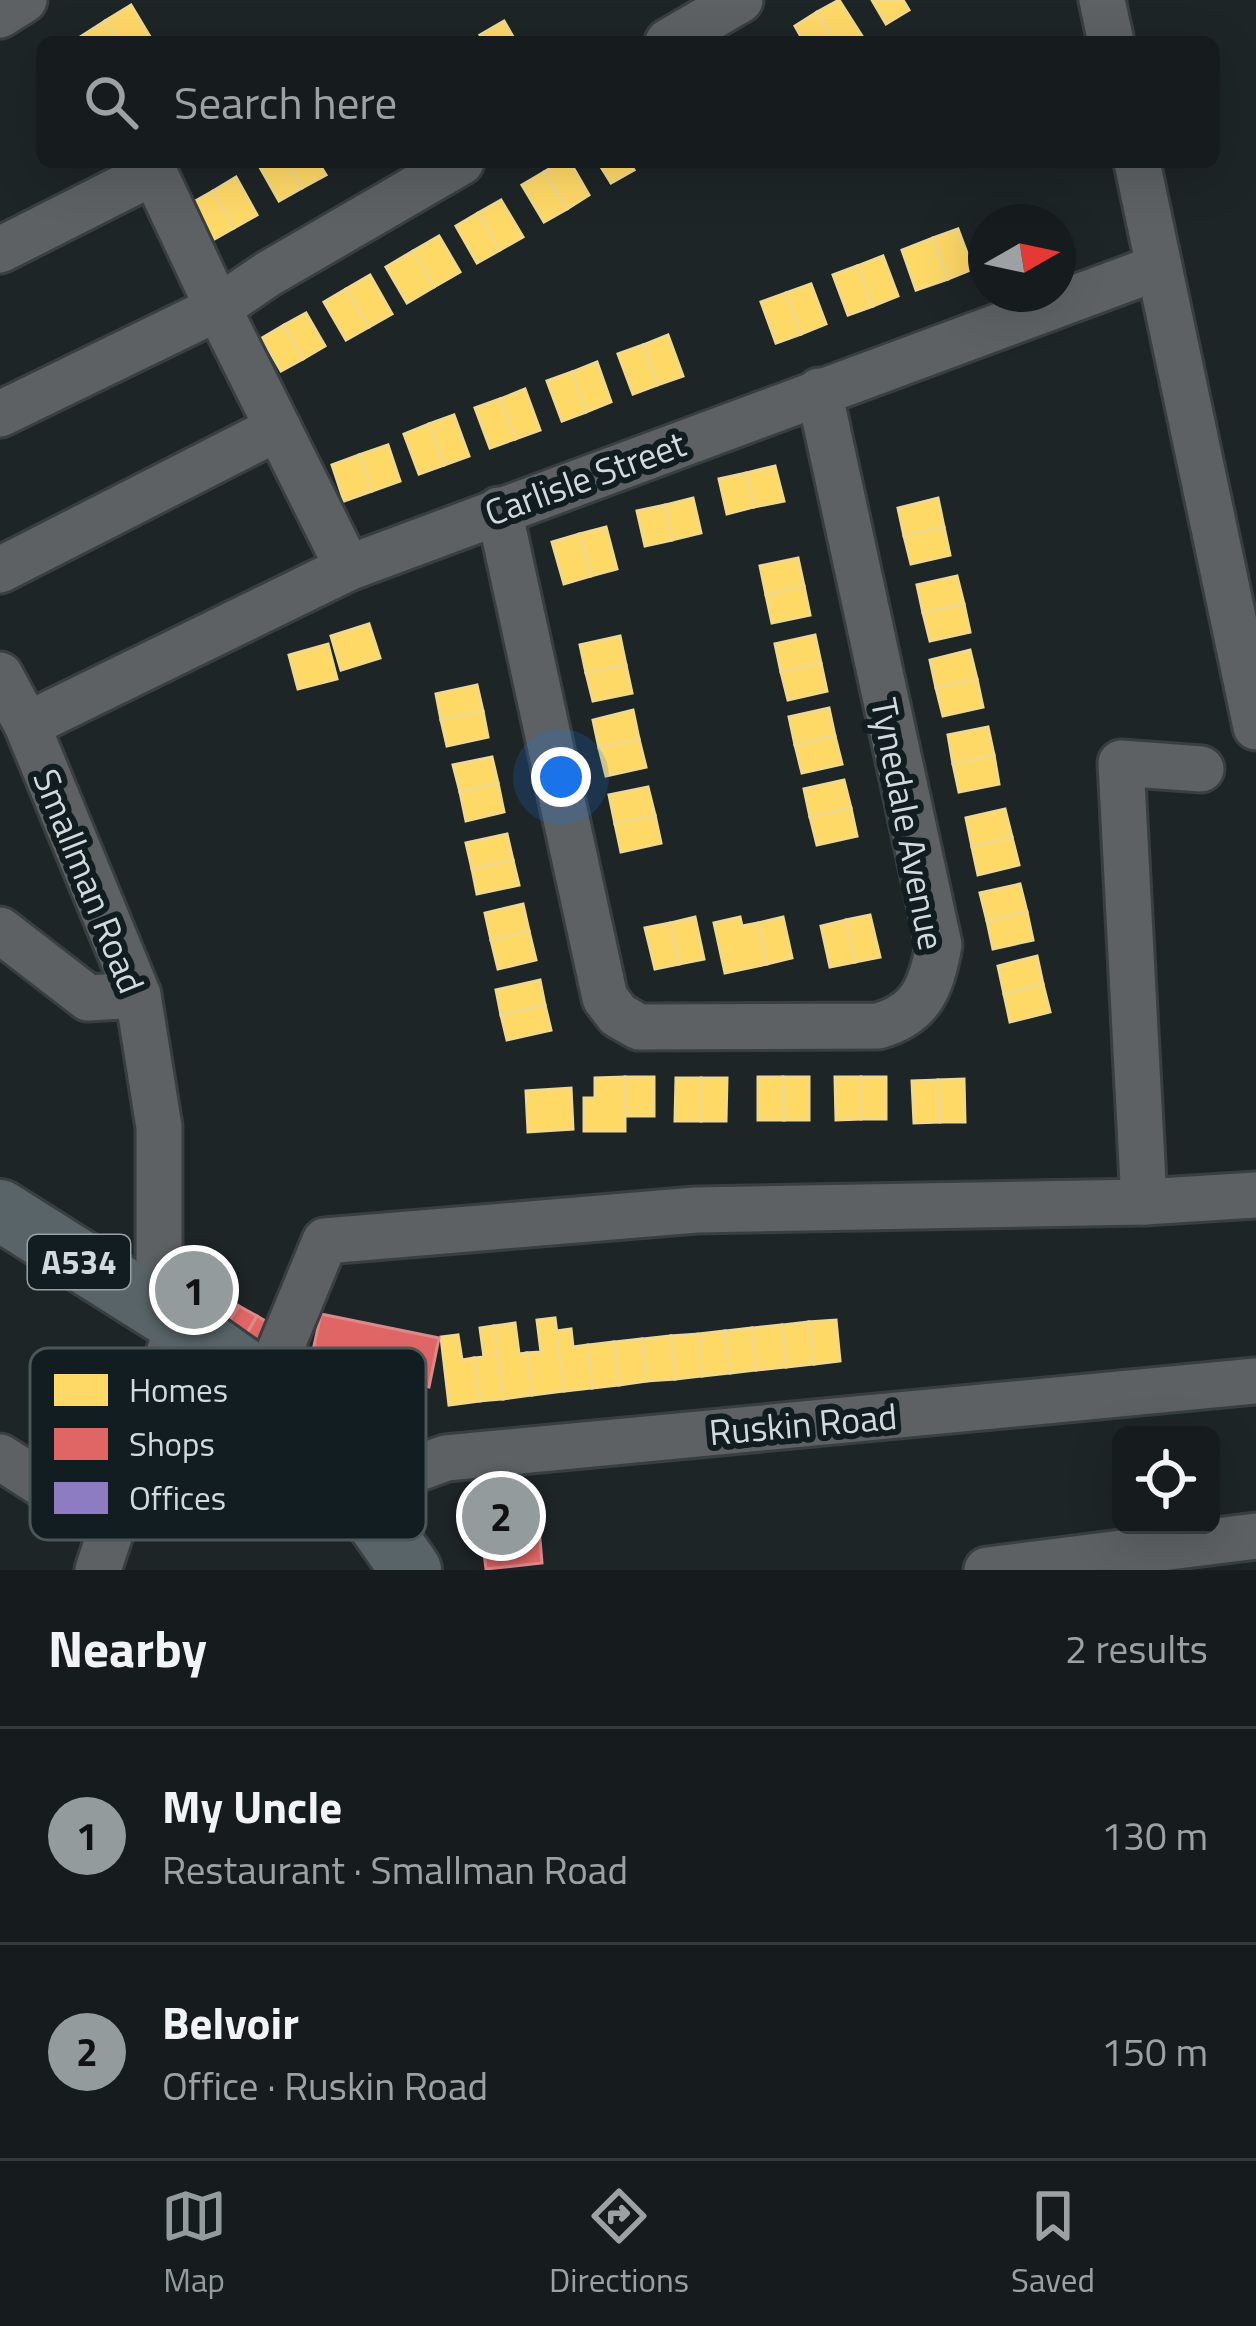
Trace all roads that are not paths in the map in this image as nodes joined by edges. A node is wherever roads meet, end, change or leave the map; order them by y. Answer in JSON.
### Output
{"nodes":[{"id":1,"x":24,"y":0,"type":"edge"},
{"id":2,"x":740,"y":0,"type":"edge"},
{"id":3,"x":1102,"y":0,"type":"edge"},
{"id":4,"x":0,"y":15,"type":"edge"},
{"id":5,"x":681,"y":23,"type":"edge"},
{"id":6,"x":1111,"y":36,"type":"edge"},
{"id":7,"x":451,"y":168,"type":"edge"},
{"id":8,"x":1138,"y":168,"type":"edge"},
{"id":9,"x":0,"y":250,"type":"edge"},
{"id":10,"x":1159,"y":267,"type":"junction"},
{"id":11,"x":218,"y":308,"type":"junction"},
{"id":12,"x":819,"y":391,"type":"junction"},
{"id":13,"x":0,"y":414,"type":"edge"},
{"id":14,"x":278,"y":428,"type":"junction"},
{"id":15,"x":499,"y":510,"type":"junction"},
{"id":16,"x":348,"y":568,"type":"junction"},
{"id":17,"x":0,"y":570,"type":"edge"},
{"id":18,"x":0,"y":675,"type":"edge"},
{"id":19,"x":27,"y":725,"type":"junction"},
{"id":20,"x":1256,"y":727,"type":"edge"},
{"id":21,"x":1201,"y":769,"type":"dead end"},
{"id":22,"x":0,"y":931,"type":"edge"},
{"id":23,"x":138,"y":995,"type":"junction"},
{"id":24,"x":1256,"y":1195,"type":"edge"},
{"id":25,"x":1144,"y":1202,"type":"junction"},
{"id":26,"x":0,"y":1210,"type":"edge"},
{"id":27,"x":169,"y":1317,"type":"junction"},
{"id":28,"x":160,"y":1348,"type":"edge"},
{"id":29,"x":213,"y":1348,"type":"edge"},
{"id":30,"x":280,"y":1348,"type":"edge"},
{"id":31,"x":1256,"y":1381,"type":"edge"},
{"id":32,"x":0,"y":1456,"type":"edge"},
{"id":33,"x":426,"y":1465,"type":"edge"},
{"id":34,"x":30,"y":1483,"type":"edge"},
{"id":35,"x":1256,"y":1536,"type":"edge"},
{"id":36,"x":390,"y":1540,"type":"edge"},
{"id":37,"x":412,"y":1570,"type":"edge"},
{"id":38,"x":987,"y":1570,"type":"edge"}],
"edges":[{"from":1,"to":4,"type":"street"},
{"from":2,"to":5,"type":"street"},
{"from":3,"to":6,"type":"street"},
{"from":7,"to":11,"type":"street"},
{"from":8,"to":10,"type":"street"},
{"from":9,"to":11,"type":"street"},
{"from":10,"to":12,"type":"street","name":"Carlisle Street"},
{"from":10,"to":20,"type":"street"},
{"from":11,"to":13,"type":"street"},
{"from":11,"to":14,"type":"street"},
{"from":12,"to":15,"type":"street","name":"Carlisle Street"},
{"from":12,"to":15,"type":"street","name":"Tynedale Avenue"},
{"from":14,"to":16,"type":"street"},
{"from":14,"to":17,"type":"street"},
{"from":15,"to":16,"type":"street","name":"Carlisle Street"},
{"from":16,"to":19,"type":"street","name":"Carlisle Street"},
{"from":18,"to":19,"type":"street","name":"Smallman Road"},
{"from":19,"to":23,"type":"street","name":"Smallman Road"},
{"from":21,"to":25,"type":"street"},
{"from":22,"to":23,"type":"street"},
{"from":23,"to":27,"type":"street","name":"Smallman Road"},
{"from":24,"to":25,"type":"street"},
{"from":25,"to":30,"type":"street"},
{"from":26,"to":27,"type":"main road","number":"A534"},
{"from":27,"to":28,"type":"street","name":"Smallman Road"},
{"from":27,"to":29,"type":"main road","number":"A534"},
{"from":31,"to":33,"type":"street","name":"Ruskin Road"},
{"from":32,"to":34,"type":"street"},
{"from":35,"to":38,"type":"street"},
{"from":36,"to":37,"type":"main road","number":"A534"}]}
